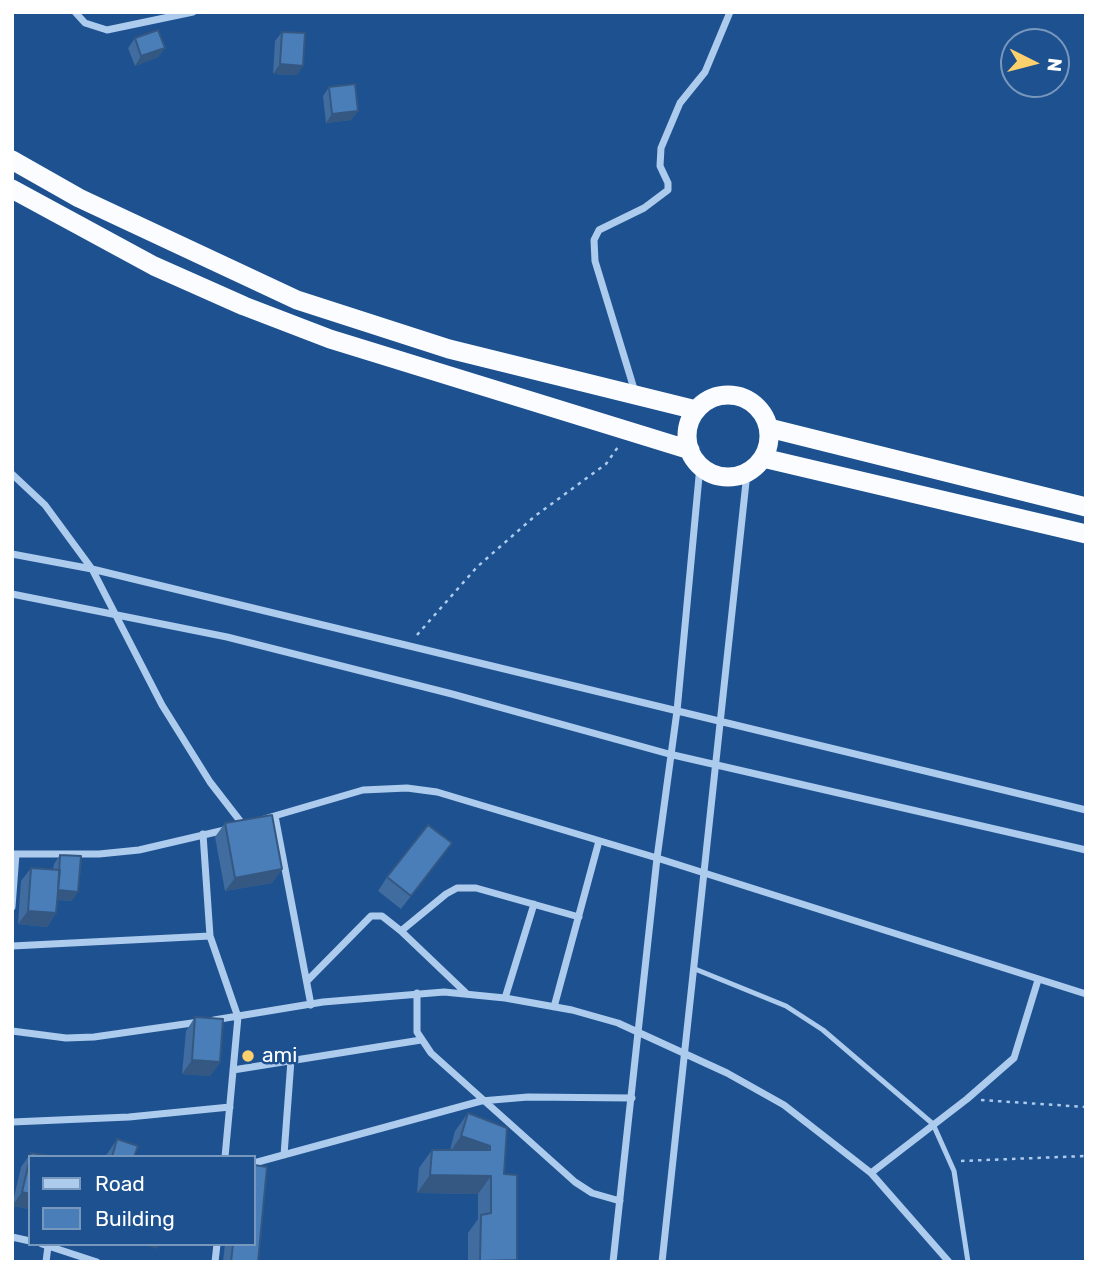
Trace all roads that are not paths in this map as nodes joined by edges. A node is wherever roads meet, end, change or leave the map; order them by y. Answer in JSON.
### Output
{"nodes":[{"id":1,"x":75,"y":12,"type":"edge"},
{"id":2,"x":193,"y":12,"type":"edge"},
{"id":3,"x":730,"y":12,"type":"edge"},
{"id":4,"x":13,"y":160,"type":"edge"},
{"id":5,"x":12,"y":189,"type":"edge"},
{"id":6,"x":636,"y":396,"type":"junction"},
{"id":7,"x":696,"y":410,"type":"junction"},
{"id":8,"x":769,"y":428,"type":"junction"},
{"id":9,"x":695,"y":458,"type":"junction"},
{"id":10,"x":764,"y":458,"type":"junction"},
{"id":11,"x":747,"y":473,"type":"junction"},
{"id":12,"x":12,"y":474,"type":"edge"},
{"id":13,"x":1086,"y":507,"type":"edge"},
{"id":14,"x":1086,"y":534,"type":"edge"},
{"id":15,"x":12,"y":554,"type":"edge"},
{"id":16,"x":92,"y":569,"type":"junction"},
{"id":17,"x":12,"y":594,"type":"edge"},
{"id":18,"x":113,"y":613,"type":"junction"},
{"id":19,"x":677,"y":711,"type":"junction"},
{"id":20,"x":721,"y":720,"type":"junction"},
{"id":21,"x":669,"y":754,"type":"junction"},
{"id":22,"x":717,"y":765,"type":"junction"},
{"id":23,"x":1086,"y":810,"type":"edge"},
{"id":24,"x":275,"y":816,"type":"junction"},
{"id":25,"x":244,"y":826,"type":"junction"},
{"id":26,"x":203,"y":834,"type":"junction"},
{"id":27,"x":599,"y":841,"type":"junction"},
{"id":28,"x":1086,"y":850,"type":"edge"},
{"id":29,"x":14,"y":854,"type":"edge"},
{"id":30,"x":657,"y":858,"type":"junction"},
{"id":31,"x":705,"y":875,"type":"junction"},
{"id":32,"x":534,"y":904,"type":"junction"},
{"id":33,"x":12,"y":907,"type":"edge"},
{"id":34,"x":579,"y":917,"type":"junction"},
{"id":35,"x":401,"y":931,"type":"junction"},
{"id":36,"x":210,"y":936,"type":"junction"},
{"id":37,"x":12,"y":946,"type":"edge"},
{"id":38,"x":695,"y":969,"type":"junction"},
{"id":39,"x":1038,"y":980,"type":"junction"},
{"id":40,"x":307,"y":981,"type":"junction"},
{"id":41,"x":417,"y":993,"type":"junction"},
{"id":42,"x":467,"y":993,"type":"junction"},
{"id":43,"x":1086,"y":994,"type":"edge"},
{"id":44,"x":505,"y":998,"type":"junction"},
{"id":45,"x":311,"y":1005,"type":"junction"},
{"id":46,"x":554,"y":1007,"type":"junction"},
{"id":47,"x":238,"y":1017,"type":"junction"},
{"id":48,"x":12,"y":1031,"type":"edge"},
{"id":49,"x":640,"y":1033,"type":"junction"},
{"id":50,"x":421,"y":1040,"type":"junction"},
{"id":51,"x":685,"y":1052,"type":"junction"},
{"id":52,"x":291,"y":1060,"type":"junction"},
{"id":53,"x":233,"y":1070,"type":"junction"},
{"id":54,"x":632,"y":1098,"type":"junction"},
{"id":55,"x":481,"y":1101,"type":"junction"},
{"id":56,"x":230,"y":1107,"type":"junction"},
{"id":57,"x":12,"y":1122,"type":"edge"},
{"id":58,"x":933,"y":1124,"type":"junction"},
{"id":59,"x":225,"y":1155,"type":"edge"},
{"id":60,"x":284,"y":1155,"type":"junction"},
{"id":61,"x":256,"y":1162,"type":"edge"},
{"id":62,"x":871,"y":1173,"type":"junction"},
{"id":63,"x":620,"y":1201,"type":"junction"},
{"id":64,"x":48,"y":1246,"type":"edge"},
{"id":65,"x":97,"y":1262,"type":"edge"},
{"id":66,"x":613,"y":1262,"type":"edge"},
{"id":67,"x":662,"y":1262,"type":"edge"},
{"id":68,"x":949,"y":1262,"type":"edge"},
{"id":69,"x":968,"y":1262,"type":"edge"}],
"edges":[{"from":1,"to":2,"type":"street"},
{"from":3,"to":6,"type":"street"},
{"from":4,"to":6,"type":"highway"},
{"from":5,"to":9,"type":"highway"},
{"from":6,"to":7,"type":"highway"},
{"from":7,"to":8,"type":"highway"},
{"from":7,"to":9,"type":"highway"},
{"from":8,"to":10,"type":"highway"},
{"from":8,"to":13,"type":"highway"},
{"from":9,"to":11,"type":"highway"},
{"from":9,"to":19,"type":"street"},
{"from":10,"to":11,"type":"highway"},
{"from":10,"to":14,"type":"highway"},
{"from":11,"to":20,"type":"street"},
{"from":12,"to":16,"type":"street"},
{"from":15,"to":16,"type":"street"},
{"from":16,"to":18,"type":"street"},
{"from":16,"to":19,"type":"street"},
{"from":17,"to":18,"type":"street"},
{"from":18,"to":21,"type":"street"},
{"from":18,"to":25,"type":"street"},
{"from":19,"to":20,"type":"street"},
{"from":19,"to":21,"type":"street"},
{"from":20,"to":22,"type":"street"},
{"from":20,"to":23,"type":"street"},
{"from":21,"to":22,"type":"street"},
{"from":21,"to":30,"type":"street"},
{"from":22,"to":28,"type":"street"},
{"from":22,"to":31,"type":"street"},
{"from":24,"to":25,"type":"street"},
{"from":24,"to":27,"type":"street"},
{"from":24,"to":40,"type":"street"},
{"from":25,"to":26,"type":"street"},
{"from":26,"to":29,"type":"street"},
{"from":26,"to":36,"type":"street"},
{"from":27,"to":30,"type":"street"},
{"from":27,"to":34,"type":"street"},
{"from":29,"to":33,"type":"street"},
{"from":30,"to":31,"type":"street"},
{"from":30,"to":49,"type":"street"},
{"from":31,"to":38,"type":"street"},
{"from":31,"to":39,"type":"street"},
{"from":32,"to":34,"type":"street"},
{"from":32,"to":35,"type":"street"},
{"from":32,"to":44,"type":"street"},
{"from":34,"to":46,"type":"street"},
{"from":35,"to":40,"type":"street"},
{"from":35,"to":42,"type":"street"},
{"from":36,"to":37,"type":"street"},
{"from":36,"to":47,"type":"street"},
{"from":38,"to":51,"type":"street"},
{"from":38,"to":58,"type":"lane"},
{"from":39,"to":43,"type":"street"},
{"from":39,"to":58,"type":"street"},
{"from":40,"to":45,"type":"street"},
{"from":41,"to":42,"type":"street"},
{"from":41,"to":45,"type":"street"},
{"from":41,"to":50,"type":"street"},
{"from":42,"to":44,"type":"street"},
{"from":44,"to":46,"type":"street"},
{"from":45,"to":47,"type":"street"},
{"from":46,"to":49,"type":"street"},
{"from":47,"to":48,"type":"street"},
{"from":47,"to":53,"type":"street"},
{"from":49,"to":51,"type":"street"},
{"from":49,"to":54,"type":"street"},
{"from":50,"to":52,"type":"street"},
{"from":50,"to":55,"type":"street"},
{"from":51,"to":62,"type":"street"},
{"from":51,"to":67,"type":"street"},
{"from":52,"to":53,"type":"street"},
{"from":52,"to":60,"type":"street"},
{"from":53,"to":56,"type":"street"},
{"from":54,"to":55,"type":"street"},
{"from":54,"to":63,"type":"street"},
{"from":55,"to":60,"type":"street"},
{"from":55,"to":63,"type":"street"},
{"from":56,"to":57,"type":"street"},
{"from":56,"to":59,"type":"street"},
{"from":58,"to":62,"type":"street"},
{"from":58,"to":69,"type":"lane"},
{"from":60,"to":61,"type":"street"},
{"from":62,"to":68,"type":"street"},
{"from":63,"to":66,"type":"street"},
{"from":64,"to":65,"type":"street"}]}
